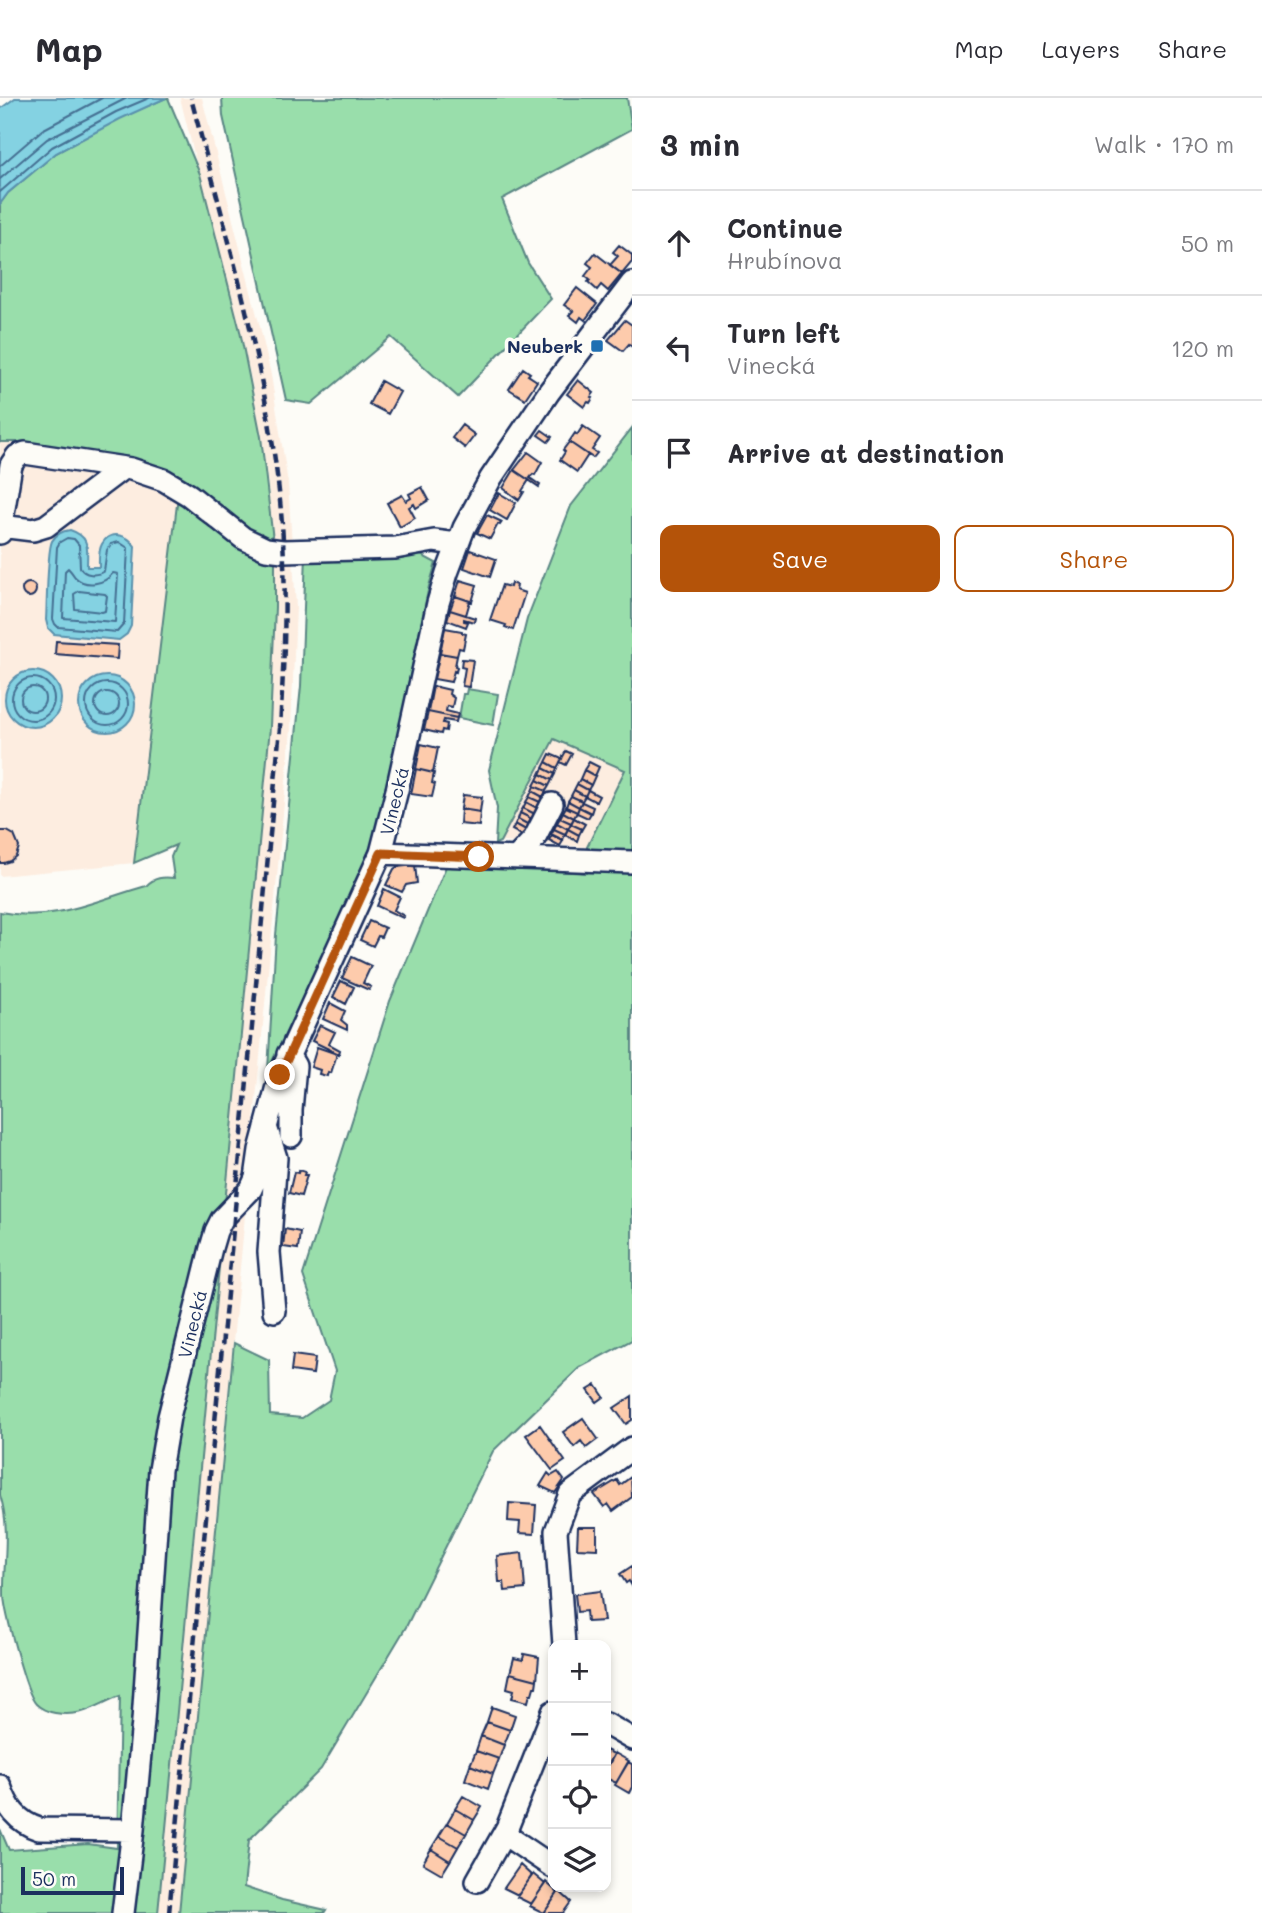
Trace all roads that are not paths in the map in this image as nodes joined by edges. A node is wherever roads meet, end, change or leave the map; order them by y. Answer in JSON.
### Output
{"nodes":[{"id":1,"x":632,"y":283,"type":"edge"},
{"id":2,"x":123,"y":468,"type":"junction"},
{"id":3,"x":0,"y":526,"type":"edge"},
{"id":4,"x":0,"y":533,"type":"edge"},
{"id":5,"x":457,"y":544,"type":"junction"},
{"id":6,"x":552,"y":804,"type":"dead end"},
{"id":7,"x":381,"y":853,"type":"junction"},
{"id":8,"x":516,"y":858,"type":"junction"},
{"id":9,"x":632,"y":862,"type":"edge"},
{"id":10,"x":288,"y":1054,"type":"junction"},
{"id":11,"x":266,"y":1128,"type":"junction"},
{"id":12,"x":291,"y":1136,"type":"dead end"},
{"id":13,"x":274,"y":1311,"type":"dead end"},
{"id":14,"x":631,"y":1451,"type":"edge"},
{"id":15,"x":564,"y":1640,"type":"edge"},
{"id":16,"x":548,"y":1727,"type":"edge"},
{"id":17,"x":611,"y":1727,"type":"edge"},
{"id":18,"x":632,"y":1739,"type":"edge"},
{"id":19,"x":0,"y":1786,"type":"edge"},
{"id":20,"x":133,"y":1830,"type":"junction"},
{"id":21,"x":504,"y":1834,"type":"junction"},
{"id":22,"x":548,"y":1864,"type":"edge"},
{"id":23,"x":477,"y":1881,"type":"dead end"},
{"id":24,"x":123,"y":1913,"type":"edge"}],
"edges":[{"from":1,"to":5,"type":"street","name":"Vinecká"},
{"from":2,"to":3,"type":"street"},
{"from":2,"to":3,"type":"street"},
{"from":2,"to":5,"type":"street"},
{"from":3,"to":4,"type":"street"},
{"from":5,"to":7,"type":"street","name":"Vinecká"},
{"from":6,"to":8,"type":"street"},
{"from":7,"to":8,"type":"street"},
{"from":7,"to":10,"type":"street","name":"Vinecká"},
{"from":8,"to":9,"type":"street"},
{"from":10,"to":11,"type":"street","name":"Vinecká"},
{"from":10,"to":12,"type":"street"},
{"from":11,"to":13,"type":"street"},
{"from":11,"to":20,"type":"street","name":"Vinecká"},
{"from":14,"to":15,"type":"street"},
{"from":16,"to":21,"type":"street"},
{"from":17,"to":18,"type":"street"},
{"from":19,"to":20,"type":"street"},
{"from":20,"to":24,"type":"street","name":"Vinecká"},
{"from":21,"to":22,"type":"street"},
{"from":21,"to":23,"type":"street"}]}
